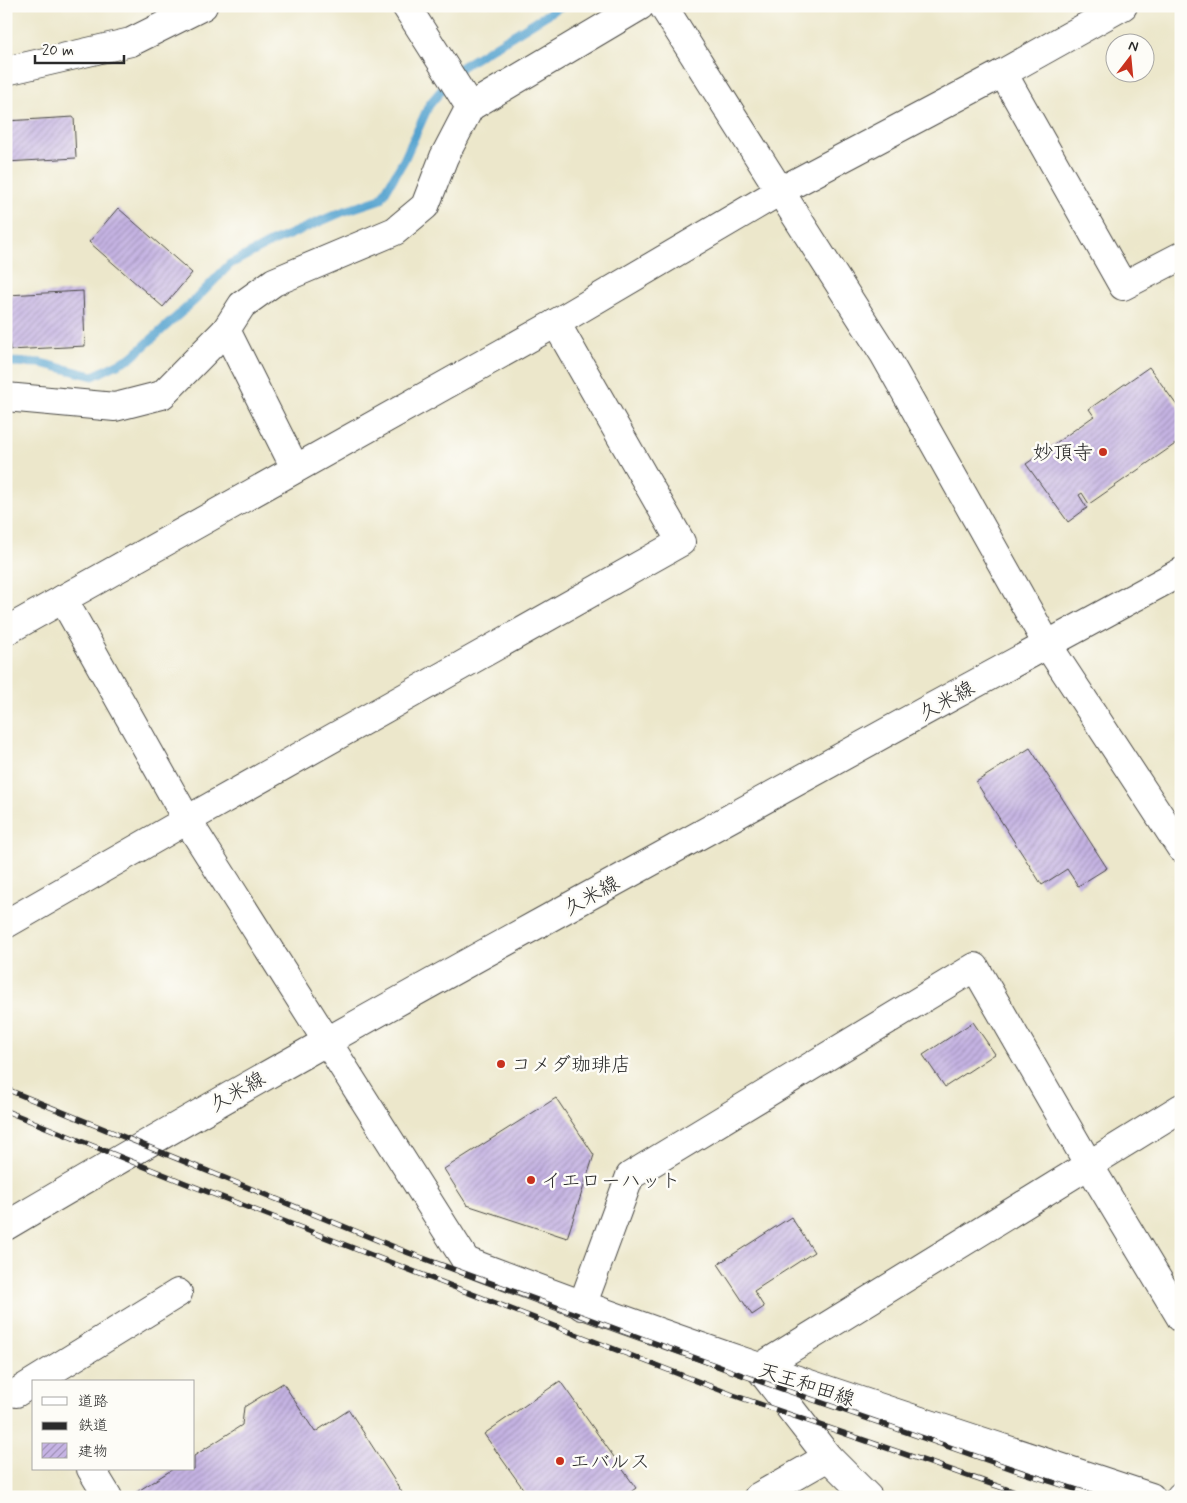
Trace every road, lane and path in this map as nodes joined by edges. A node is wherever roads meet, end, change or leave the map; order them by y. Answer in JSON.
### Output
{"nodes":[{"id":1,"x":203,"y":6,"type":"edge"},
{"id":2,"x":406,"y":6,"type":"edge"},
{"id":3,"x":640,"y":6,"type":"edge"},
{"id":4,"x":663,"y":6,"type":"edge"},
{"id":5,"x":1123,"y":6,"type":"edge"},
{"id":6,"x":6,"y":71,"type":"edge"},
{"id":7,"x":1003,"y":73,"type":"junction"},
{"id":8,"x":470,"y":107,"type":"junction"},
{"id":9,"x":780,"y":191,"type":"junction"},
{"id":10,"x":1181,"y":256,"type":"edge"},
{"id":11,"x":556,"y":323,"type":"junction"},
{"id":12,"x":226,"y":330,"type":"junction"},
{"id":13,"x":6,"y":397,"type":"edge"},
{"id":14,"x":295,"y":468,"type":"junction"},
{"id":15,"x":1181,"y":572,"type":"edge"},
{"id":16,"x":63,"y":599,"type":"junction"},
{"id":17,"x":6,"y":631,"type":"edge"},
{"id":18,"x":1047,"y":644,"type":"junction"},
{"id":19,"x":187,"y":820,"type":"junction"},
{"id":20,"x":1181,"y":848,"type":"edge"},
{"id":21,"x":6,"y":924,"type":"edge"},
{"id":22,"x":326,"y":1041,"type":"junction"},
{"id":23,"x":1181,"y":1108,"type":"edge"},
{"id":24,"x":1089,"y":1165,"type":"junction"},
{"id":25,"x":6,"y":1226,"type":"edge"},
{"id":26,"x":178,"y":1293,"type":"dead end"},
{"id":27,"x":582,"y":1306,"type":"junction"},
{"id":28,"x":1181,"y":1318,"type":"edge"},
{"id":29,"x":759,"y":1368,"type":"junction"},
{"id":30,"x":44,"y":1380,"type":"edge"},
{"id":31,"x":32,"y":1388,"type":"edge"},
{"id":32,"x":19,"y":1396,"type":"edge"},
{"id":33,"x":828,"y":1457,"type":"junction"},
{"id":34,"x":92,"y":1470,"type":"edge"},
{"id":35,"x":108,"y":1497,"type":"edge"},
{"id":36,"x":758,"y":1497,"type":"edge"},
{"id":37,"x":868,"y":1497,"type":"edge"},
{"id":38,"x":1151,"y":1497,"type":"edge"}],
"edges":[{"from":1,"to":6,"type":"street"},
{"from":2,"to":8,"type":"street"},
{"from":3,"to":8,"type":"street"},
{"from":4,"to":9,"type":"street"},
{"from":5,"to":7,"type":"street"},
{"from":7,"to":9,"type":"street"},
{"from":7,"to":10,"type":"street"},
{"from":8,"to":12,"type":"street"},
{"from":9,"to":11,"type":"street"},
{"from":9,"to":18,"type":"street"},
{"from":11,"to":14,"type":"street"},
{"from":11,"to":19,"type":"street"},
{"from":12,"to":13,"type":"street"},
{"from":12,"to":14,"type":"street"},
{"from":14,"to":16,"type":"street"},
{"from":15,"to":18,"type":"street","name":"久米線"},
{"from":16,"to":17,"type":"street"},
{"from":16,"to":19,"type":"street"},
{"from":18,"to":20,"type":"street"},
{"from":18,"to":22,"type":"street","name":"久米線"},
{"from":19,"to":21,"type":"street"},
{"from":19,"to":22,"type":"street"},
{"from":22,"to":25,"type":"street","name":"久米線"},
{"from":22,"to":27,"type":"street","name":"天王和田線"},
{"from":23,"to":24,"type":"street"},
{"from":24,"to":27,"type":"street"},
{"from":24,"to":28,"type":"street"},
{"from":24,"to":29,"type":"street"},
{"from":26,"to":30,"type":"street"},
{"from":27,"to":29,"type":"street","name":"天王和田線"},
{"from":29,"to":33,"type":"street"},
{"from":29,"to":38,"type":"street","name":"天王和田線"},
{"from":31,"to":32,"type":"street"},
{"from":33,"to":36,"type":"street"},
{"from":33,"to":37,"type":"street"},
{"from":34,"to":35,"type":"street"}]}
